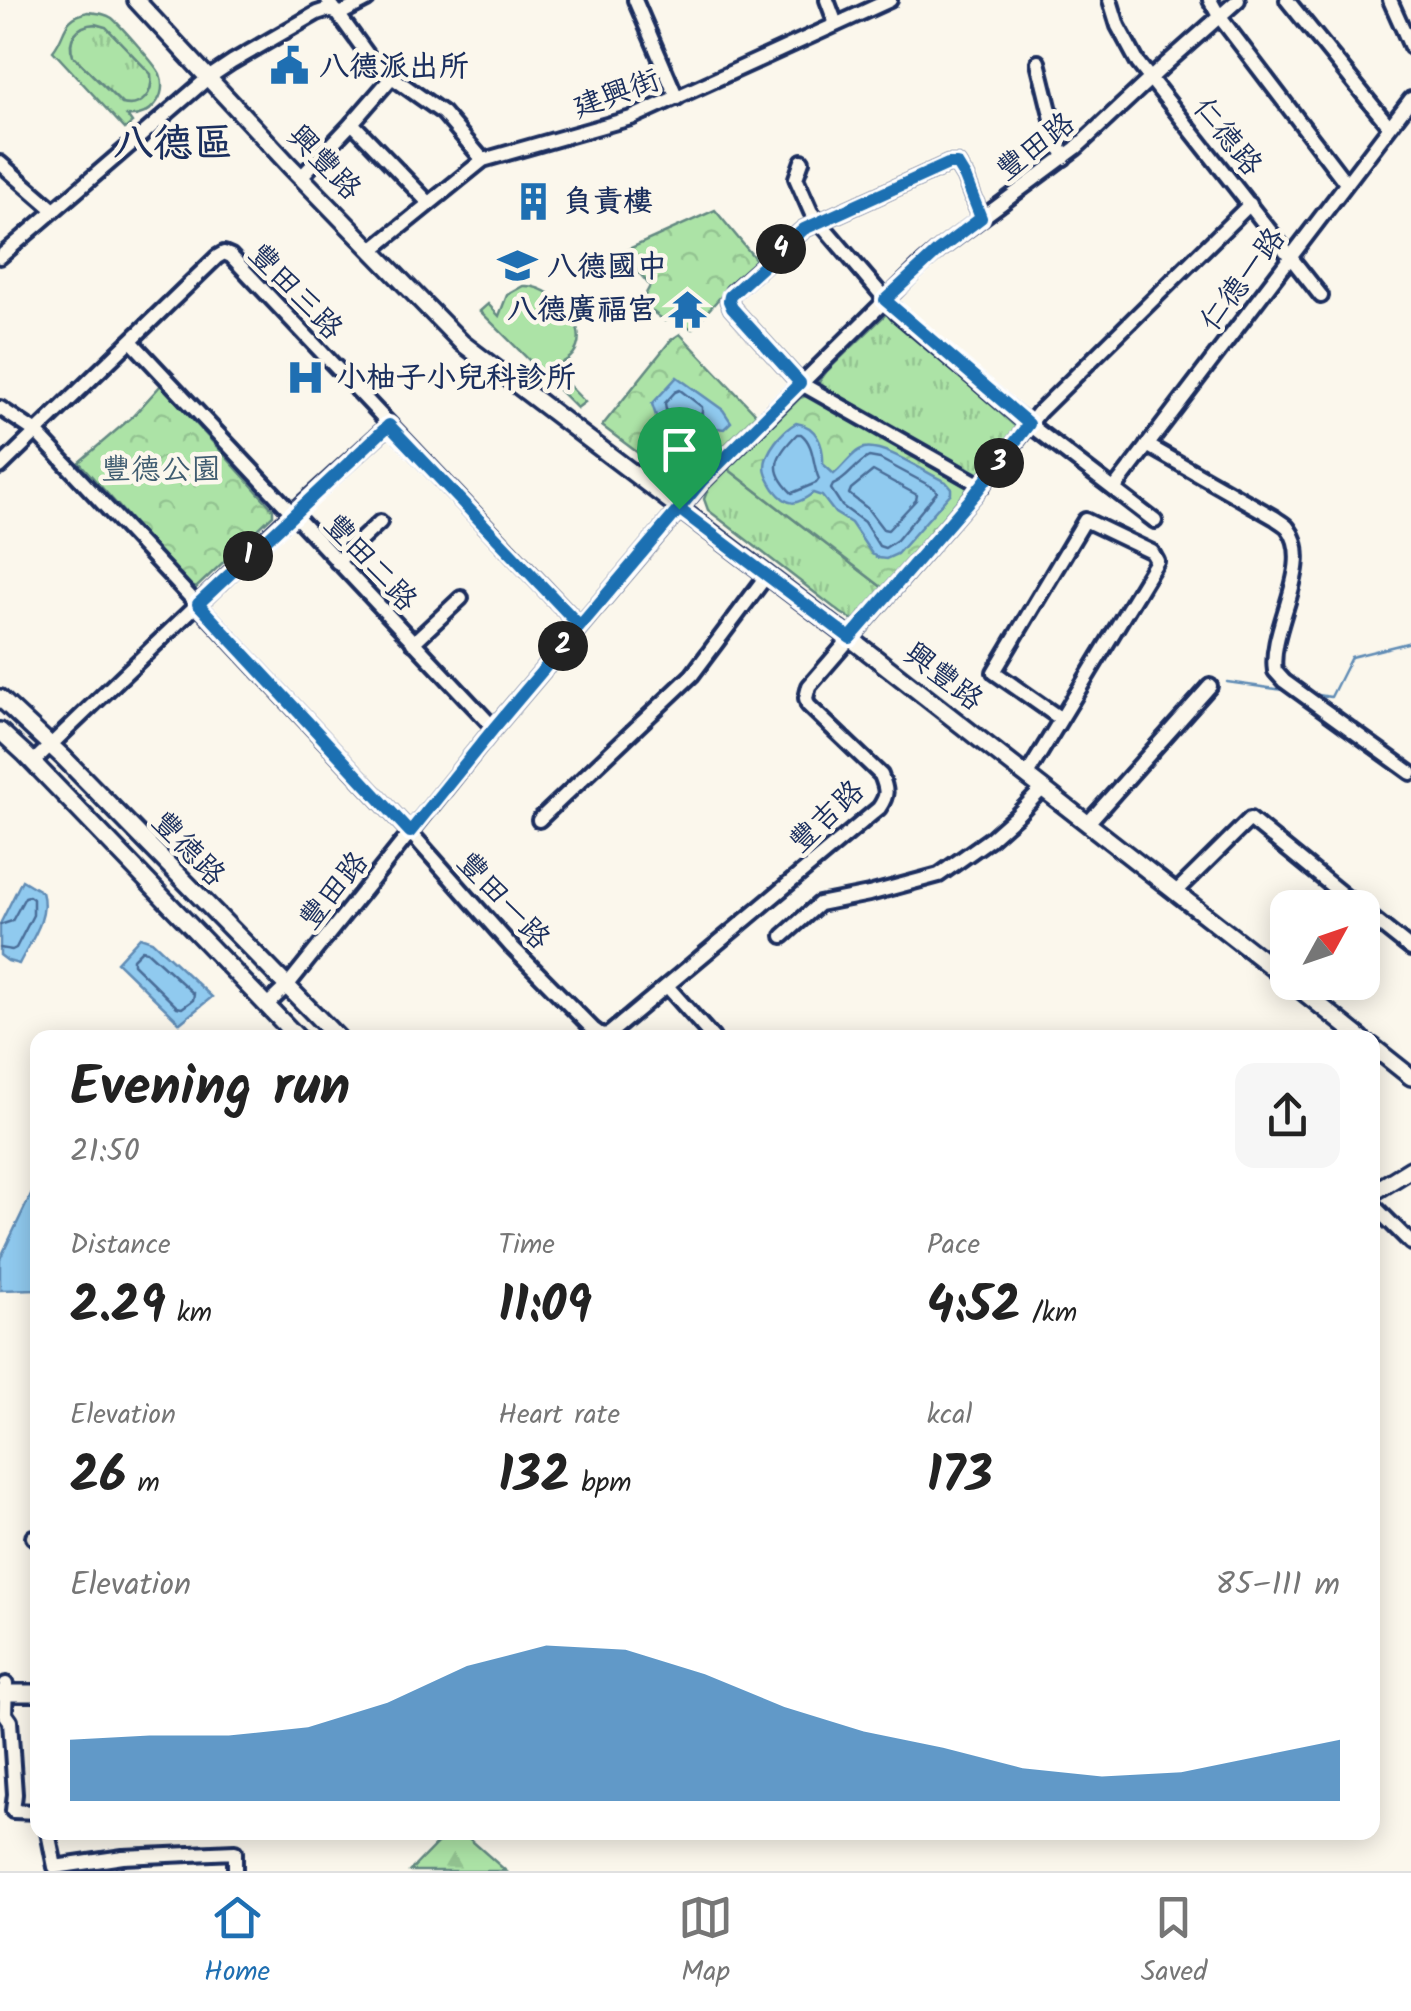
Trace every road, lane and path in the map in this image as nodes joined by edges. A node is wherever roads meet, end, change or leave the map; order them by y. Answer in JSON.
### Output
{"nodes":[{"id":1,"x":136,"y":0,"type":"edge"},
{"id":2,"x":328,"y":0,"type":"edge"},
{"id":3,"x":367,"y":0,"type":"edge"},
{"id":4,"x":635,"y":0,"type":"edge"},
{"id":5,"x":826,"y":0,"type":"edge"},
{"id":6,"x":890,"y":0,"type":"edge"},
{"id":7,"x":1110,"y":0,"type":"edge"},
{"id":8,"x":1210,"y":0,"type":"edge"},
{"id":9,"x":1238,"y":0,"type":"edge"},
{"id":10,"x":1288,"y":0,"type":"edge"},
{"id":11,"x":1390,"y":0,"type":"edge"},
{"id":12,"x":336,"y":13,"type":"junction"},
{"id":13,"x":1219,"y":16,"type":"junction"},
{"id":14,"x":836,"y":24,"type":"junction"},
{"id":15,"x":1411,"y":47,"type":"edge"},
{"id":16,"x":1038,"y":62,"type":"dead end"},
{"id":17,"x":392,"y":77,"type":"junction"},
{"id":18,"x":208,"y":78,"type":"junction"},
{"id":19,"x":1151,"y":79,"type":"junction"},
{"id":20,"x":677,"y":98,"type":"junction"},
{"id":21,"x":1411,"y":99,"type":"edge"},
{"id":22,"x":352,"y":124,"type":"junction"},
{"id":23,"x":1389,"y":126,"type":"junction"},
{"id":24,"x":1064,"y":158,"type":"junction"},
{"id":25,"x":483,"y":160,"type":"junction"},
{"id":26,"x":802,"y":162,"type":"dead end"},
{"id":27,"x":0,"y":163,"type":"edge"},
{"id":28,"x":301,"y":178,"type":"junction"},
{"id":29,"x":1346,"y":183,"type":"junction"},
{"id":30,"x":428,"y":202,"type":"junction"},
{"id":31,"x":1250,"y":204,"type":"junction"},
{"id":32,"x":54,"y":210,"type":"junction"},
{"id":33,"x":981,"y":218,"type":"junction"},
{"id":34,"x":819,"y":220,"type":"junction"},
{"id":35,"x":372,"y":250,"type":"junction"},
{"id":36,"x":0,"y":256,"type":"edge"},
{"id":37,"x":1290,"y":256,"type":"junction"},
{"id":38,"x":1322,"y":296,"type":"dead end"},
{"id":39,"x":885,"y":300,"type":"junction"},
{"id":40,"x":130,"y":341,"type":"junction"},
{"id":41,"x":800,"y":383,"type":"junction"},
{"id":42,"x":0,"y":408,"type":"edge"},
{"id":43,"x":1029,"y":424,"type":"junction"},
{"id":44,"x":389,"y":425,"type":"junction"},
{"id":45,"x":36,"y":432,"type":"junction"},
{"id":46,"x":1147,"y":446,"type":"junction"},
{"id":47,"x":0,"y":467,"type":"edge"},
{"id":48,"x":982,"y":486,"type":"junction"},
{"id":49,"x":1114,"y":490,"type":"junction"},
{"id":50,"x":679,"y":509,"type":"junction"},
{"id":51,"x":292,"y":513,"type":"junction"},
{"id":52,"x":1155,"y":521,"type":"dead end"},
{"id":53,"x":380,"y":522,"type":"dead end"},
{"id":54,"x":337,"y":562,"type":"junction"},
{"id":55,"x":767,"y":576,"type":"junction"},
{"id":56,"x":461,"y":598,"type":"dead end"},
{"id":57,"x":198,"y":604,"type":"junction"},
{"id":58,"x":580,"y":626,"type":"junction"},
{"id":59,"x":850,"y":638,"type":"junction"},
{"id":60,"x":414,"y":643,"type":"junction"},
{"id":61,"x":1210,"y":686,"type":"dead end"},
{"id":62,"x":0,"y":698,"type":"edge"},
{"id":63,"x":1061,"y":719,"type":"junction"},
{"id":64,"x":494,"y":728,"type":"junction"},
{"id":65,"x":0,"y":731,"type":"edge"},
{"id":66,"x":50,"y":745,"type":"junction"},
{"id":67,"x":33,"y":762,"type":"junction"},
{"id":68,"x":1411,"y":773,"type":"edge"},
{"id":69,"x":1027,"y":776,"type":"junction"},
{"id":70,"x":1043,"y":788,"type":"junction"},
{"id":71,"x":538,"y":820,"type":"dead end"},
{"id":72,"x":1088,"y":824,"type":"junction"},
{"id":73,"x":410,"y":832,"type":"junction"},
{"id":74,"x":1337,"y":890,"type":"edge"},
{"id":75,"x":1176,"y":892,"type":"junction"},
{"id":76,"x":1380,"y":924,"type":"edge"},
{"id":77,"x":783,"y":936,"type":"dead end"},
{"id":78,"x":1411,"y":949,"type":"edge"},
{"id":79,"x":1270,"y":966,"type":"edge"},
{"id":80,"x":287,"y":986,"type":"junction"},
{"id":81,"x":667,"y":986,"type":"junction"},
{"id":82,"x":1313,"y":1000,"type":"edge"},
{"id":83,"x":267,"y":1005,"type":"junction"},
{"id":84,"x":290,"y":1030,"type":"edge"},
{"id":85,"x":330,"y":1030,"type":"edge"},
{"id":86,"x":596,"y":1030,"type":"edge"},
{"id":87,"x":615,"y":1030,"type":"edge"},
{"id":88,"x":705,"y":1030,"type":"edge"},
{"id":89,"x":1351,"y":1030,"type":"edge"},
{"id":90,"x":1380,"y":1052,"type":"edge"},
{"id":91,"x":1411,"y":1077,"type":"edge"},
{"id":92,"x":1411,"y":1168,"type":"edge"},
{"id":93,"x":1380,"y":1189,"type":"edge"},
{"id":94,"x":1380,"y":1212,"type":"edge"},
{"id":95,"x":1411,"y":1243,"type":"edge"},
{"id":96,"x":30,"y":1684,"type":"edge"},
{"id":97,"x":3,"y":1688,"type":"edge"},
{"id":98,"x":30,"y":1692,"type":"edge"},
{"id":99,"x":30,"y":1812,"type":"edge"},
{"id":100,"x":50,"y":1840,"type":"edge"},
{"id":101,"x":235,"y":1871,"type":"edge"}],
"edges":[{"from":1,"to":18,"type":"main road","name":"興豐路"},
{"from":2,"to":12,"type":"street"},
{"from":3,"to":12,"type":"street"},
{"from":4,"to":20,"type":"street"},
{"from":5,"to":14,"type":"street"},
{"from":6,"to":14,"type":"street","name":"建興街"},
{"from":7,"to":19,"type":"street","name":"仁德路"},
{"from":8,"to":13,"type":"street"},
{"from":9,"to":13,"type":"street","name":"豐田路"},
{"from":10,"to":23,"type":"street"},
{"from":11,"to":15,"type":"street"},
{"from":12,"to":17,"type":"street"},
{"from":12,"to":18,"type":"street"},
{"from":13,"to":19,"type":"street","name":"豐田路"},
{"from":13,"to":29,"type":"street"},
{"from":14,"to":20,"type":"street","name":"建興街"},
{"from":16,"to":24,"type":"street"},
{"from":17,"to":22,"type":"street"},
{"from":17,"to":25,"type":"street"},
{"from":18,"to":28,"type":"main road","name":"興豐路"},
{"from":18,"to":32,"type":"street"},
{"from":19,"to":24,"type":"street","name":"豐田路"},
{"from":19,"to":31,"type":"street","name":"仁德路"},
{"from":20,"to":25,"type":"street","name":"建興街"},
{"from":21,"to":23,"type":"street","name":"仁德一路"},
{"from":22,"to":28,"type":"street"},
{"from":22,"to":30,"type":"street"},
{"from":23,"to":29,"type":"street","name":"仁德一路"},
{"from":24,"to":33,"type":"street","name":"豐田路"},
{"from":25,"to":30,"type":"street","name":"建興街"},
{"from":26,"to":34,"type":"street"},
{"from":27,"to":32,"type":"street"},
{"from":28,"to":35,"type":"main road","name":"興豐路"},
{"from":29,"to":37,"type":"street","name":"仁德一路"},
{"from":30,"to":35,"type":"street","name":"建興街"},
{"from":31,"to":37,"type":"street","name":"仁德路"},
{"from":31,"to":43,"type":"street","name":"豐吉路"},
{"from":32,"to":36,"type":"street"},
{"from":33,"to":34,"type":"street"},
{"from":33,"to":39,"type":"street","name":"豐田路"},
{"from":34,"to":39,"type":"street"},
{"from":34,"to":41,"type":"street"},
{"from":35,"to":50,"type":"main road","name":"興豐路"},
{"from":37,"to":38,"type":"street","name":"仁德路"},
{"from":37,"to":46,"type":"street","name":"仁德一路"},
{"from":39,"to":41,"type":"street","name":"豐田路"},
{"from":39,"to":43,"type":"street"},
{"from":40,"to":44,"type":"street","name":"豐田三路"},
{"from":40,"to":45,"type":"street"},
{"from":40,"to":51,"type":"street","name":"豐田二路"},
{"from":41,"to":48,"type":"street"},
{"from":41,"to":50,"type":"street","name":"豐田路"},
{"from":42,"to":45,"type":"street","name":"豐田一路"},
{"from":43,"to":48,"type":"street","name":"豐吉路"},
{"from":43,"to":49,"type":"street"},
{"from":44,"to":51,"type":"street"},
{"from":44,"to":58,"type":"street","name":"豐田三路"},
{"from":45,"to":47,"type":"street"},
{"from":45,"to":57,"type":"street","name":"豐田一路"},
{"from":46,"to":49,"type":"street","name":"仁德一路"},
{"from":46,"to":68,"type":"street"},
{"from":48,"to":59,"type":"street","name":"豐吉路"},
{"from":49,"to":52,"type":"street"},
{"from":50,"to":55,"type":"main road","name":"興豐路"},
{"from":50,"to":58,"type":"street","name":"豐田路"},
{"from":51,"to":54,"type":"street","name":"豐田二路"},
{"from":51,"to":57,"type":"street"},
{"from":53,"to":54,"type":"street"},
{"from":54,"to":60,"type":"street","name":"豐田二路"},
{"from":55,"to":59,"type":"main road","name":"興豐路"},
{"from":55,"to":71,"type":"street"},
{"from":56,"to":60,"type":"street"},
{"from":57,"to":66,"type":"street"},
{"from":57,"to":73,"type":"street","name":"豐田一路"},
{"from":58,"to":64,"type":"street","name":"豐田路"},
{"from":59,"to":69,"type":"main road","name":"興豐路"},
{"from":59,"to":81,"type":"street","name":"豐吉路"},
{"from":60,"to":64,"type":"street","name":"豐田二路"},
{"from":61,"to":72,"type":"street"},
{"from":62,"to":66,"type":"main road","name":"豐德路"},
{"from":63,"to":63,"type":"street"},
{"from":63,"to":69,"type":"street"},
{"from":64,"to":73,"type":"street","name":"豐田路"},
{"from":65,"to":67,"type":"main road","name":"豐德路"},
{"from":66,"to":67,"type":"street"},
{"from":66,"to":80,"type":"main road","name":"豐德路"},
{"from":67,"to":83,"type":"main road","name":"豐德路"},
{"from":69,"to":70,"type":"main road","name":"興豐路"},
{"from":70,"to":72,"type":"main road","name":"興豐路"},
{"from":70,"to":77,"type":"street"},
{"from":72,"to":75,"type":"main road","name":"興豐路"},
{"from":73,"to":80,"type":"street","name":"豐田路"},
{"from":73,"to":86,"type":"street","name":"豐田一路"},
{"from":74,"to":75,"type":"street"},
{"from":75,"to":79,"type":"main road","name":"興豐路"},
{"from":76,"to":78,"type":"street"},
{"from":80,"to":83,"type":"street","name":"豐田路"},
{"from":80,"to":85,"type":"main road","name":"豐德路"},
{"from":81,"to":87,"type":"street","name":"豐吉路"},
{"from":81,"to":88,"type":"street"},
{"from":82,"to":89,"type":"main road","name":"興豐路"},
{"from":83,"to":84,"type":"main road","name":"豐德路"},
{"from":90,"to":91,"type":"main road"},
{"from":92,"to":93,"type":"main road"},
{"from":94,"to":95,"type":"street"},
{"from":96,"to":97,"type":"main road"},
{"from":97,"to":98,"type":"main road"},
{"from":97,"to":99,"type":"street"},
{"from":100,"to":101,"type":"street"}]}
